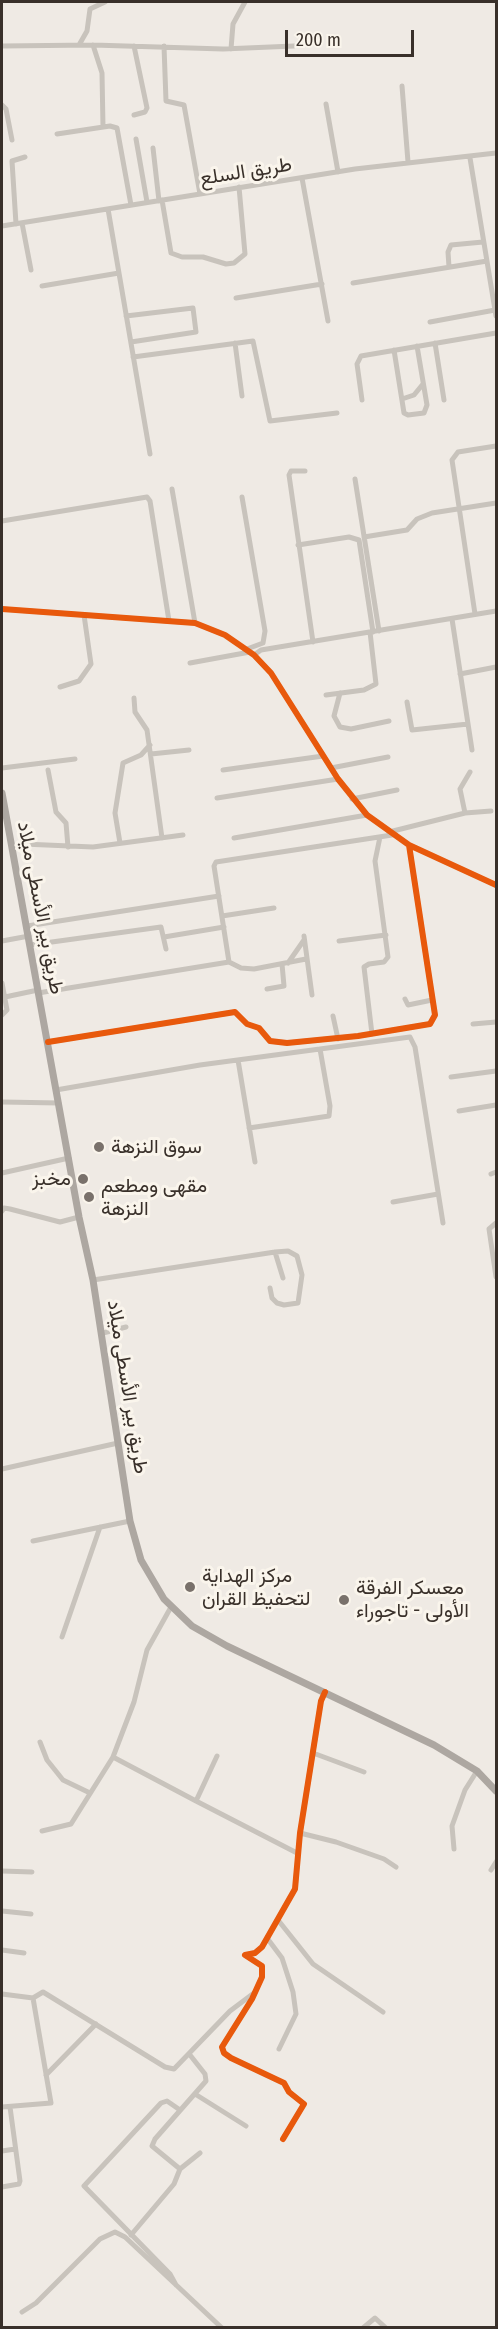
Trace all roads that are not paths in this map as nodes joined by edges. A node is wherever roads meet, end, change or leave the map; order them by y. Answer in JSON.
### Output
{"nodes":[{"id":1,"x":105,"y":2,"type":"edge"},
{"id":2,"x":245,"y":2,"type":"edge"},
{"id":3,"x":79,"y":45,"type":"junction"},
{"id":4,"x":93,"y":45,"type":"junction"},
{"id":5,"x":2,"y":46,"type":"edge"},
{"id":6,"x":134,"y":46,"type":"junction"},
{"id":7,"x":164,"y":46,"type":"junction"},
{"id":8,"x":294,"y":46,"type":"dead end"},
{"id":9,"x":231,"y":49,"type":"junction"},
{"id":10,"x":402,"y":86,"type":"dead end"},
{"id":11,"x":326,"y":104,"type":"dead end"},
{"id":12,"x":2,"y":105,"type":"edge"},
{"id":13,"x":134,"y":115,"type":"dead end"},
{"id":14,"x":103,"y":127,"type":"junction"},
{"id":15,"x":57,"y":134,"type":"dead end"},
{"id":16,"x":136,"y":139,"type":"dead end"},
{"id":17,"x":12,"y":140,"type":"dead end"},
{"id":18,"x":153,"y":148,"type":"dead end"},
{"id":19,"x":496,"y":153,"type":"edge"},
{"id":20,"x":25,"y":157,"type":"dead end"},
{"id":21,"x":470,"y":158,"type":"junction"},
{"id":22,"x":408,"y":162,"type":"junction"},
{"id":23,"x":338,"y":172,"type":"junction"},
{"id":24,"x":302,"y":178,"type":"junction"},
{"id":25,"x":240,"y":187,"type":"junction"},
{"id":26,"x":200,"y":194,"type":"junction"},
{"id":27,"x":160,"y":200,"type":"junction"},
{"id":28,"x":147,"y":202,"type":"junction"},
{"id":29,"x":131,"y":205,"type":"junction"},
{"id":30,"x":108,"y":209,"type":"junction"},
{"id":31,"x":19,"y":223,"type":"junction"},
{"id":32,"x":2,"y":226,"type":"edge"},
{"id":33,"x":483,"y":242,"type":"junction"},
{"id":34,"x":487,"y":261,"type":"junction"},
{"id":35,"x":449,"y":267,"type":"junction"},
{"id":36,"x":32,"y":270,"type":"dead end"},
{"id":37,"x":118,"y":273,"type":"junction"},
{"id":38,"x":353,"y":283,"type":"dead end"},
{"id":39,"x":322,"y":284,"type":"junction"},
{"id":40,"x":42,"y":286,"type":"dead end"},
{"id":41,"x":236,"y":298,"type":"dead end"},
{"id":42,"x":496,"y":313,"type":"edge"},
{"id":43,"x":126,"y":316,"type":"junction"},
{"id":44,"x":328,"y":321,"type":"dead end"},
{"id":45,"x":430,"y":322,"type":"dead end"},
{"id":46,"x":496,"y":333,"type":"edge"},
{"id":47,"x":130,"y":342,"type":"junction"},
{"id":48,"x":234,"y":343,"type":"junction"},
{"id":49,"x":435,"y":343,"type":"junction"},
{"id":50,"x":417,"y":346,"type":"junction"},
{"id":51,"x":394,"y":350,"type":"junction"},
{"id":52,"x":133,"y":357,"type":"junction"},
{"id":53,"x":423,"y":384,"type":"junction"},
{"id":54,"x":242,"y":396,"type":"dead end"},
{"id":55,"x":402,"y":399,"type":"junction"},
{"id":56,"x":362,"y":400,"type":"dead end"},
{"id":57,"x":444,"y":400,"type":"dead end"},
{"id":58,"x":337,"y":413,"type":"dead end"},
{"id":59,"x":496,"y":446,"type":"edge"},
{"id":60,"x":150,"y":454,"type":"dead end"},
{"id":61,"x":305,"y":471,"type":"dead end"},
{"id":62,"x":355,"y":478,"type":"dead end"},
{"id":63,"x":172,"y":489,"type":"dead end"},
{"id":64,"x":242,"y":497,"type":"dead end"},
{"id":65,"x":496,"y":503,"type":"edge"},
{"id":66,"x":459,"y":508,"type":"junction"},
{"id":67,"x":2,"y":521,"type":"edge"},
{"id":68,"x":364,"y":537,"type":"junction"},
{"id":69,"x":298,"y":545,"type":"junction"},
{"id":70,"x":2,"y":609,"type":"edge"},
{"id":71,"x":496,"y":610,"type":"edge"},
{"id":72,"x":475,"y":614,"type":"junction"},
{"id":73,"x":84,"y":615,"type":"junction"},
{"id":74,"x":452,"y":619,"type":"junction"},
{"id":75,"x":170,"y":621,"type":"junction"},
{"id":76,"x":195,"y":623,"type":"junction"},
{"id":77,"x":374,"y":631,"type":"junction"},
{"id":78,"x":313,"y":642,"type":"junction"},
{"id":79,"x":250,"y":652,"type":"junction"},
{"id":80,"x":190,"y":663,"type":"dead end"},
{"id":81,"x":496,"y":667,"type":"edge"},
{"id":82,"x":460,"y":674,"type":"junction"},
{"id":83,"x":60,"y":687,"type":"dead end"},
{"id":84,"x":340,"y":693,"type":"junction"},
{"id":85,"x":326,"y":694,"type":"dead end"},
{"id":86,"x":134,"y":698,"type":"dead end"},
{"id":87,"x":407,"y":702,"type":"dead end"},
{"id":88,"x":389,"y":722,"type":"dead end"},
{"id":89,"x":468,"y":724,"type":"junction"},
{"id":90,"x":150,"y":745,"type":"junction"},
{"id":91,"x":189,"y":750,"type":"dead end"},
{"id":92,"x":472,"y":750,"type":"dead end"},
{"id":93,"x":151,"y":754,"type":"junction"},
{"id":94,"x":323,"y":756,"type":"junction"},
{"id":95,"x":388,"y":757,"type":"dead end"},
{"id":96,"x":75,"y":759,"type":"dead end"},
{"id":97,"x":2,"y":768,"type":"edge"},
{"id":98,"x":331,"y":768,"type":"junction"},
{"id":99,"x":48,"y":770,"type":"dead end"},
{"id":100,"x":224,"y":770,"type":"dead end"},
{"id":101,"x":470,"y":771,"type":"dead end"},
{"id":102,"x":338,"y":779,"type":"junction"},
{"id":103,"x":397,"y":790,"type":"dead end"},
{"id":104,"x":2,"y":793,"type":"edge"},
{"id":105,"x":217,"y":798,"type":"dead end"},
{"id":106,"x":352,"y":799,"type":"junction"},
{"id":107,"x":490,"y":811,"type":"dead end"},
{"id":108,"x":465,"y":813,"type":"junction"},
{"id":109,"x":367,"y":815,"type":"junction"},
{"id":110,"x":5,"y":834,"type":"edge"},
{"id":111,"x":390,"y":834,"type":"junction"},
{"id":112,"x":183,"y":835,"type":"dead end"},
{"id":113,"x":380,"y":837,"type":"junction"},
{"id":114,"x":162,"y":838,"type":"junction"},
{"id":115,"x":234,"y":838,"type":"dead end"},
{"id":116,"x":120,"y":843,"type":"junction"},
{"id":117,"x":409,"y":845,"type":"junction"},
{"id":118,"x":68,"y":847,"type":"junction"},
{"id":119,"x":12,"y":848,"type":"junction"},
{"id":120,"x":496,"y":885,"type":"edge"},
{"id":121,"x":219,"y":896,"type":"junction"},
{"id":122,"x":274,"y":908,"type":"dead end"},
{"id":123,"x":222,"y":916,"type":"junction"},
{"id":124,"x":27,"y":926,"type":"junction"},
{"id":125,"x":224,"y":927,"type":"junction"},
{"id":126,"x":386,"y":935,"type":"junction"},
{"id":127,"x":29,"y":936,"type":"junction"},
{"id":128,"x":164,"y":937,"type":"junction"},
{"id":129,"x":2,"y":941,"type":"edge"},
{"id":130,"x":339,"y":941,"type":"dead end"},
{"id":131,"x":30,"y":945,"type":"junction"},
{"id":132,"x":166,"y":949,"type":"dead end"},
{"id":133,"x":306,"y":959,"type":"junction"},
{"id":134,"x":229,"y":962,"type":"junction"},
{"id":135,"x":285,"y":964,"type":"junction"},
{"id":136,"x":2,"y":983,"type":"edge"},
{"id":137,"x":267,"y":989,"type":"dead end"},
{"id":138,"x":38,"y":992,"type":"junction"},
{"id":139,"x":312,"y":995,"type":"dead end"},
{"id":140,"x":4,"y":997,"type":"junction"},
{"id":141,"x":405,"y":999,"type":"dead end"},
{"id":142,"x":432,"y":1000,"type":"junction"},
{"id":143,"x":2,"y":1015,"type":"edge"},
{"id":144,"x":333,"y":1016,"type":"dead end"},
{"id":145,"x":496,"y":1022,"type":"edge"},
{"id":146,"x":473,"y":1024,"type":"dead end"},
{"id":147,"x":372,"y":1034,"type":"junction"},
{"id":148,"x":338,"y":1039,"type":"junction"},
{"id":149,"x":48,"y":1042,"type":"junction"},
{"id":150,"x":320,"y":1049,"type":"junction"},
{"id":151,"x":238,"y":1060,"type":"junction"},
{"id":152,"x":496,"y":1071,"type":"edge"},
{"id":153,"x":452,"y":1077,"type":"dead end"},
{"id":154,"x":56,"y":1090,"type":"junction"},
{"id":155,"x":2,"y":1102,"type":"edge"},
{"id":156,"x":59,"y":1103,"type":"junction"},
{"id":157,"x":496,"y":1106,"type":"edge"},
{"id":158,"x":459,"y":1111,"type":"dead end"},
{"id":159,"x":249,"y":1128,"type":"junction"},
{"id":160,"x":69,"y":1158,"type":"junction"},
{"id":161,"x":255,"y":1162,"type":"dead end"},
{"id":162,"x":2,"y":1173,"type":"edge"},
{"id":163,"x":438,"y":1194,"type":"junction"},
{"id":164,"x":393,"y":1202,"type":"dead end"},
{"id":165,"x":2,"y":1211,"type":"edge"},
{"id":166,"x":79,"y":1217,"type":"junction"},
{"id":167,"x":443,"y":1223,"type":"dead end"},
{"id":168,"x":496,"y":1223,"type":"edge"},
{"id":169,"x":275,"y":1252,"type":"junction"},
{"id":170,"x":496,"y":1277,"type":"edge"},
{"id":171,"x":283,"y":1278,"type":"dead end"},
{"id":172,"x":93,"y":1280,"type":"junction"},
{"id":173,"x":270,"y":1288,"type":"dead end"},
{"id":174,"x":126,"y":1327,"type":"dead end"},
{"id":175,"x":103,"y":1333,"type":"junction"},
{"id":176,"x":118,"y":1443,"type":"junction"},
{"id":177,"x":2,"y":1468,"type":"edge"},
{"id":178,"x":130,"y":1521,"type":"junction"},
{"id":179,"x":100,"y":1527,"type":"junction"},
{"id":180,"x":33,"y":1541,"type":"dead end"},
{"id":181,"x":171,"y":1607,"type":"junction"},
{"id":182,"x":62,"y":1637,"type":"dead end"},
{"id":183,"x":326,"y":1692,"type":"junction"},
{"id":184,"x":40,"y":1742,"type":"dead end"},
{"id":185,"x":313,"y":1753,"type":"junction"},
{"id":186,"x":217,"y":1756,"type":"dead end"},
{"id":187,"x":113,"y":1757,"type":"junction"},
{"id":188,"x":477,"y":1771,"type":"junction"},
{"id":189,"x":364,"y":1772,"type":"dead end"},
{"id":190,"x":496,"y":1791,"type":"edge"},
{"id":191,"x":90,"y":1793,"type":"junction"},
{"id":192,"x":196,"y":1801,"type":"junction"},
{"id":193,"x":42,"y":1831,"type":"dead end"},
{"id":194,"x":300,"y":1833,"type":"junction"},
{"id":195,"x":454,"y":1849,"type":"dead end"},
{"id":196,"x":297,"y":1853,"type":"junction"},
{"id":197,"x":496,"y":1862,"type":"edge"},
{"id":198,"x":396,"y":1867,"type":"dead end"},
{"id":199,"x":491,"y":1870,"type":"dead end"},
{"id":200,"x":2,"y":1871,"type":"edge"},
{"id":201,"x":32,"y":1872,"type":"dead end"},
{"id":202,"x":2,"y":1911,"type":"edge"},
{"id":203,"x":31,"y":1914,"type":"dead end"},
{"id":204,"x":278,"y":1920,"type":"junction"},
{"id":205,"x":267,"y":1938,"type":"junction"},
{"id":206,"x":2,"y":1950,"type":"edge"},
{"id":207,"x":24,"y":1953,"type":"dead end"},
{"id":208,"x":256,"y":1992,"type":"junction"},
{"id":209,"x":2,"y":1994,"type":"edge"},
{"id":210,"x":33,"y":1998,"type":"junction"},
{"id":211,"x":383,"y":2012,"type":"dead end"},
{"id":212,"x":96,"y":2024,"type":"junction"},
{"id":213,"x":279,"y":2049,"type":"dead end"},
{"id":214,"x":190,"y":2055,"type":"junction"},
{"id":215,"x":46,"y":2075,"type":"junction"},
{"id":216,"x":195,"y":2094,"type":"junction"},
{"id":217,"x":2,"y":2107,"type":"edge"},
{"id":218,"x":10,"y":2107,"type":"junction"},
{"id":219,"x":180,"y":2110,"type":"junction"},
{"id":220,"x":246,"y":2126,"type":"dead end"},
{"id":221,"x":283,"y":2139,"type":"dead end"},
{"id":222,"x":15,"y":2150,"type":"junction"},
{"id":223,"x":2,"y":2151,"type":"edge"},
{"id":224,"x":200,"y":2153,"type":"dead end"},
{"id":225,"x":180,"y":2169,"type":"junction"},
{"id":226,"x":2,"y":2187,"type":"edge"},
{"id":227,"x":131,"y":2235,"type":"junction"},
{"id":228,"x":176,"y":2285,"type":"junction"},
{"id":229,"x":22,"y":2312,"type":"dead end"},
{"id":230,"x":222,"y":2328,"type":"edge"},
{"id":231,"x":363,"y":2328,"type":"edge"},
{"id":232,"x":386,"y":2328,"type":"edge"}],
"edges":[{"from":1,"to":3,"type":"street"},
{"from":2,"to":9,"type":"street"},
{"from":3,"to":4,"type":"street"},
{"from":3,"to":5,"type":"street"},
{"from":4,"to":6,"type":"street"},
{"from":4,"to":14,"type":"street"},
{"from":6,"to":7,"type":"street"},
{"from":6,"to":13,"type":"street"},
{"from":7,"to":9,"type":"street"},
{"from":7,"to":26,"type":"street"},
{"from":8,"to":9,"type":"street"},
{"from":10,"to":22,"type":"street"},
{"from":11,"to":23,"type":"street"},
{"from":12,"to":17,"type":"street"},
{"from":14,"to":15,"type":"street"},
{"from":14,"to":29,"type":"street"},
{"from":16,"to":28,"type":"street"},
{"from":18,"to":27,"type":"street"},
{"from":19,"to":21,"type":"street","name":"طريق السلع"},
{"from":20,"to":31,"type":"street"},
{"from":21,"to":22,"type":"street","name":"طريق السلع"},
{"from":21,"to":33,"type":"street"},
{"from":22,"to":23,"type":"street","name":"طريق السلع"},
{"from":23,"to":24,"type":"street","name":"طريق السلع"},
{"from":24,"to":25,"type":"street","name":"طريق السلع"},
{"from":24,"to":39,"type":"street"},
{"from":25,"to":26,"type":"street","name":"طريق السلع"},
{"from":25,"to":27,"type":"street"},
{"from":26,"to":27,"type":"street","name":"طريق السلع"},
{"from":27,"to":28,"type":"street","name":"طريق السلع"},
{"from":28,"to":29,"type":"street","name":"طريق السلع"},
{"from":29,"to":30,"type":"street","name":"طريق السلع"},
{"from":30,"to":31,"type":"street","name":"طريق السلع"},
{"from":30,"to":37,"type":"street"},
{"from":31,"to":32,"type":"street","name":"طريق السلع"},
{"from":31,"to":36,"type":"street"},
{"from":33,"to":34,"type":"street"},
{"from":33,"to":35,"type":"street"},
{"from":34,"to":35,"type":"street"},
{"from":34,"to":42,"type":"street"},
{"from":35,"to":38,"type":"street"},
{"from":37,"to":40,"type":"street"},
{"from":37,"to":43,"type":"street"},
{"from":39,"to":41,"type":"street"},
{"from":39,"to":44,"type":"street"},
{"from":42,"to":45,"type":"street"},
{"from":43,"to":47,"type":"street"},
{"from":43,"to":47,"type":"street"},
{"from":46,"to":49,"type":"street"},
{"from":47,"to":52,"type":"street"},
{"from":48,"to":52,"type":"street"},
{"from":48,"to":54,"type":"street"},
{"from":48,"to":58,"type":"street"},
{"from":49,"to":50,"type":"street"},
{"from":49,"to":57,"type":"street"},
{"from":50,"to":51,"type":"street"},
{"from":50,"to":53,"type":"street"},
{"from":51,"to":55,"type":"street"},
{"from":51,"to":56,"type":"street"},
{"from":52,"to":60,"type":"street"},
{"from":53,"to":55,"type":"street"},
{"from":53,"to":55,"type":"street"},
{"from":59,"to":66,"type":"street"},
{"from":61,"to":69,"type":"street"},
{"from":62,"to":68,"type":"street"},
{"from":63,"to":76,"type":"street"},
{"from":64,"to":79,"type":"street"},
{"from":65,"to":66,"type":"street"},
{"from":66,"to":68,"type":"street"},
{"from":66,"to":72,"type":"street"},
{"from":67,"to":75,"type":"street"},
{"from":68,"to":77,"type":"street"},
{"from":69,"to":77,"type":"street"},
{"from":69,"to":78,"type":"street"},
{"from":70,"to":73,"type":"street"},
{"from":71,"to":72,"type":"street"},
{"from":72,"to":74,"type":"street"},
{"from":73,"to":75,"type":"street"},
{"from":73,"to":83,"type":"street"},
{"from":74,"to":77,"type":"street"},
{"from":74,"to":82,"type":"street"},
{"from":75,"to":76,"type":"street"},
{"from":76,"to":79,"type":"street"},
{"from":77,"to":78,"type":"street"},
{"from":77,"to":84,"type":"street"},
{"from":78,"to":79,"type":"street"},
{"from":79,"to":80,"type":"street"},
{"from":79,"to":94,"type":"street"},
{"from":81,"to":82,"type":"street"},
{"from":82,"to":89,"type":"street"},
{"from":84,"to":85,"type":"street"},
{"from":84,"to":88,"type":"street"},
{"from":86,"to":90,"type":"street"},
{"from":87,"to":89,"type":"street"},
{"from":89,"to":92,"type":"street"},
{"from":90,"to":93,"type":"street"},
{"from":90,"to":116,"type":"street"},
{"from":91,"to":93,"type":"street"},
{"from":93,"to":114,"type":"street"},
{"from":94,"to":98,"type":"street"},
{"from":94,"to":100,"type":"street"},
{"from":95,"to":98,"type":"street"},
{"from":96,"to":97,"type":"street"},
{"from":98,"to":102,"type":"street"},
{"from":99,"to":118,"type":"street"},
{"from":101,"to":108,"type":"street"},
{"from":102,"to":105,"type":"street"},
{"from":102,"to":106,"type":"street"},
{"from":103,"to":106,"type":"street"},
{"from":104,"to":110,"type":"main road","name":"طريق بير الأسطى ميلاد"},
{"from":106,"to":109,"type":"street"},
{"from":107,"to":108,"type":"street"},
{"from":108,"to":111,"type":"street"},
{"from":109,"to":111,"type":"street"},
{"from":109,"to":115,"type":"street"},
{"from":110,"to":119,"type":"main road","name":"طريق بير الأسطى ميلاد"},
{"from":111,"to":113,"type":"street"},
{"from":111,"to":117,"type":"street"},
{"from":112,"to":114,"type":"street"},
{"from":113,"to":121,"type":"street"},
{"from":113,"to":126,"type":"street"},
{"from":114,"to":116,"type":"street"},
{"from":116,"to":118,"type":"street"},
{"from":117,"to":120,"type":"street"},
{"from":117,"to":142,"type":"street"},
{"from":118,"to":119,"type":"street"},
{"from":119,"to":124,"type":"main road","name":"طريق بير الأسطى ميلاد"},
{"from":121,"to":123,"type":"street"},
{"from":121,"to":124,"type":"street"},
{"from":122,"to":123,"type":"street"},
{"from":123,"to":125,"type":"street"},
{"from":124,"to":127,"type":"main road","name":"طريق بير الأسطى ميلاد"},
{"from":125,"to":128,"type":"street"},
{"from":125,"to":134,"type":"street"},
{"from":126,"to":130,"type":"street"},
{"from":126,"to":147,"type":"street"},
{"from":127,"to":129,"type":"street"},
{"from":127,"to":131,"type":"main road","name":"طريق بير الأسطى ميلاد"},
{"from":128,"to":131,"type":"street"},
{"from":128,"to":132,"type":"street"},
{"from":131,"to":138,"type":"main road","name":"طريق بير الأسطى ميلاد"},
{"from":133,"to":135,"type":"street"},
{"from":133,"to":135,"type":"street"},
{"from":133,"to":139,"type":"street"},
{"from":134,"to":135,"type":"street"},
{"from":134,"to":138,"type":"street"},
{"from":135,"to":137,"type":"street"},
{"from":136,"to":140,"type":"street"},
{"from":138,"to":140,"type":"street"},
{"from":138,"to":149,"type":"main road","name":"طريق بير الأسطى ميلاد"},
{"from":140,"to":143,"type":"street"},
{"from":141,"to":142,"type":"street"},
{"from":142,"to":147,"type":"street"},
{"from":144,"to":148,"type":"street"},
{"from":145,"to":146,"type":"street"},
{"from":147,"to":148,"type":"street"},
{"from":148,"to":149,"type":"street"},
{"from":149,"to":154,"type":"main road","name":"طريق بير الأسطى ميلاد"},
{"from":150,"to":151,"type":"street"},
{"from":150,"to":159,"type":"street"},
{"from":150,"to":163,"type":"street"},
{"from":151,"to":154,"type":"street"},
{"from":151,"to":159,"type":"street"},
{"from":152,"to":153,"type":"street"},
{"from":154,"to":156,"type":"main road","name":"طريق بير الأسطى ميلاد"},
{"from":155,"to":156,"type":"street"},
{"from":156,"to":160,"type":"main road","name":"طريق بير الأسطى ميلاد"},
{"from":157,"to":158,"type":"street"},
{"from":159,"to":161,"type":"street"},
{"from":160,"to":162,"type":"street"},
{"from":160,"to":166,"type":"main road","name":"طريق بير الأسطى ميلاد"},
{"from":163,"to":164,"type":"street"},
{"from":163,"to":167,"type":"street"},
{"from":165,"to":166,"type":"street"},
{"from":166,"to":172,"type":"main road","name":"طريق بير الأسطى ميلاد"},
{"from":168,"to":170,"type":"street"},
{"from":169,"to":171,"type":"street"},
{"from":169,"to":172,"type":"street"},
{"from":169,"to":173,"type":"street"},
{"from":172,"to":175,"type":"main road","name":"طريق بير الأسطى ميلاد"},
{"from":174,"to":175,"type":"street"},
{"from":175,"to":176,"type":"main road","name":"طريق بير الأسطى ميلاد"},
{"from":176,"to":177,"type":"street"},
{"from":176,"to":178,"type":"main road","name":"طريق بير الأسطى ميلاد"},
{"from":178,"to":179,"type":"street"},
{"from":178,"to":181,"type":"main road","name":"طريق بير الأسطى ميلاد"},
{"from":179,"to":180,"type":"street"},
{"from":179,"to":182,"type":"street"},
{"from":181,"to":183,"type":"main road","name":"طريق بير الأسطى ميلاد"},
{"from":181,"to":187,"type":"street"},
{"from":183,"to":185,"type":"street"},
{"from":183,"to":188,"type":"main road","name":"طريق بير الأسطى ميلاد"},
{"from":184,"to":191,"type":"street"},
{"from":185,"to":189,"type":"street"},
{"from":185,"to":194,"type":"street"},
{"from":186,"to":192,"type":"street"},
{"from":187,"to":191,"type":"street"},
{"from":187,"to":192,"type":"street"},
{"from":188,"to":190,"type":"main road","name":"طريق بير الأسطى ميلاد"},
{"from":188,"to":195,"type":"street"},
{"from":191,"to":193,"type":"street"},
{"from":192,"to":196,"type":"street"},
{"from":194,"to":196,"type":"street"},
{"from":194,"to":198,"type":"street"},
{"from":196,"to":204,"type":"street"},
{"from":197,"to":199,"type":"street"},
{"from":200,"to":201,"type":"street"},
{"from":202,"to":203,"type":"street"},
{"from":204,"to":205,"type":"street"},
{"from":204,"to":211,"type":"street"},
{"from":205,"to":208,"type":"street"},
{"from":205,"to":213,"type":"street"},
{"from":206,"to":207,"type":"street"},
{"from":208,"to":214,"type":"street"},
{"from":208,"to":221,"type":"street"},
{"from":209,"to":210,"type":"street"},
{"from":210,"to":212,"type":"street"},
{"from":210,"to":215,"type":"street"},
{"from":212,"to":214,"type":"street"},
{"from":212,"to":215,"type":"street"},
{"from":214,"to":216,"type":"street"},
{"from":215,"to":218,"type":"street"},
{"from":216,"to":219,"type":"street"},
{"from":216,"to":220,"type":"street"},
{"from":217,"to":218,"type":"street"},
{"from":218,"to":222,"type":"street"},
{"from":219,"to":225,"type":"street"},
{"from":219,"to":227,"type":"street"},
{"from":222,"to":223,"type":"street"},
{"from":222,"to":226,"type":"street"},
{"from":224,"to":225,"type":"street"},
{"from":225,"to":227,"type":"street"},
{"from":227,"to":228,"type":"street"},
{"from":228,"to":229,"type":"street"},
{"from":228,"to":230,"type":"street"},
{"from":231,"to":232,"type":"street"}]}
